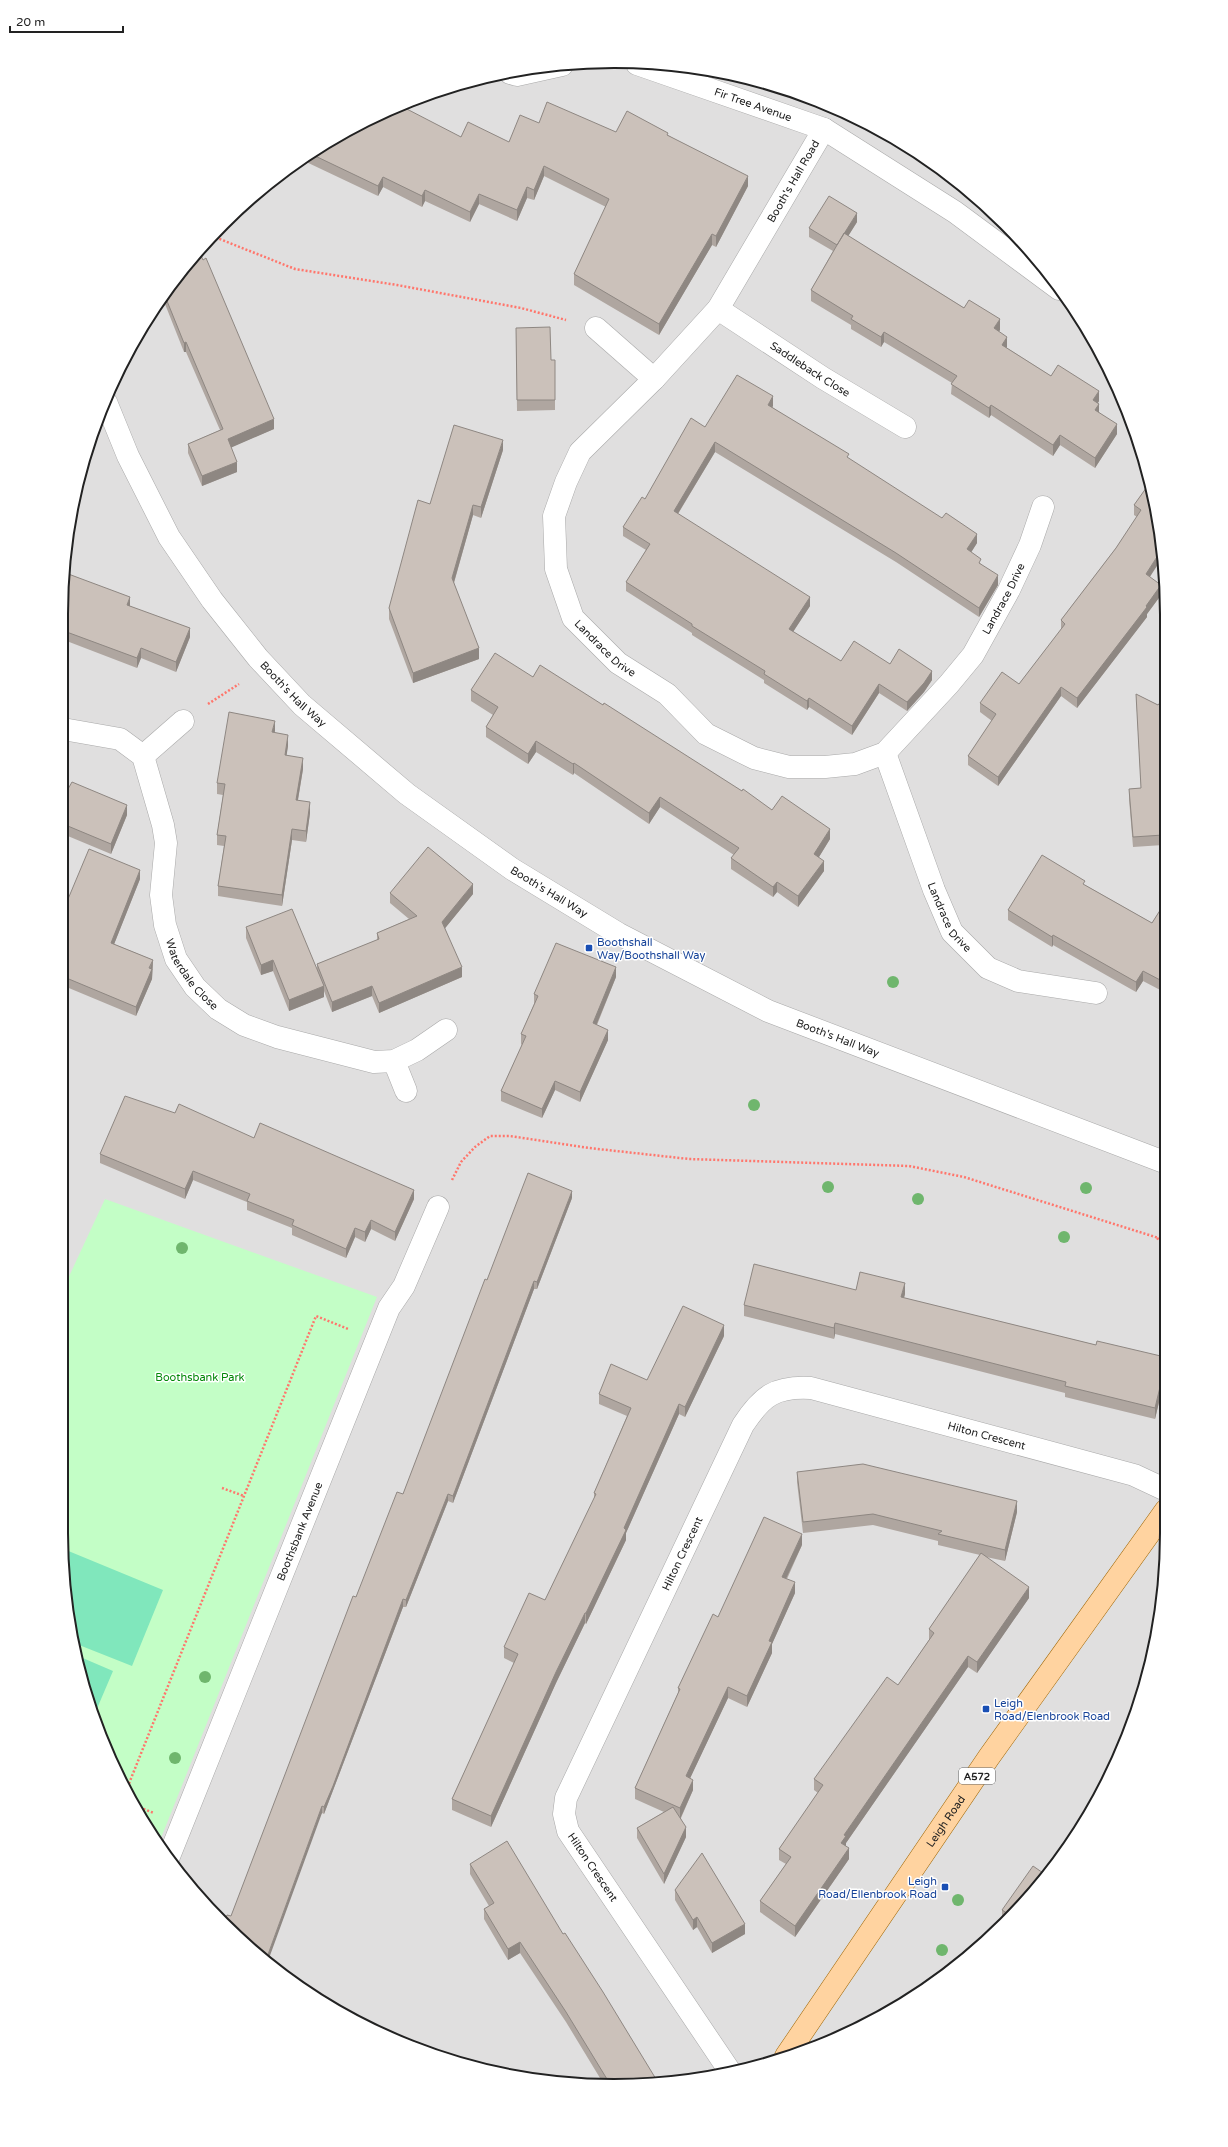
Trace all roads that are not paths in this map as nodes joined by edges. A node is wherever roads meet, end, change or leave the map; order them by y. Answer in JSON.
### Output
{"nodes":[{"id":1,"x":652,"y":69,"type":"edge"},
{"id":2,"x":824,"y":129,"type":"junction"},
{"id":3,"x":1043,"y":277,"type":"edge"},
{"id":4,"x":718,"y":309,"type":"junction"},
{"id":5,"x":596,"y":328,"type":"road end"},
{"id":6,"x":654,"y":379,"type":"junction"},
{"id":7,"x":109,"y":408,"type":"edge"},
{"id":8,"x":905,"y":427,"type":"dead end"},
{"id":9,"x":1043,"y":507,"type":"dead end"},
{"id":10,"x":183,"y":721,"type":"road end"},
{"id":11,"x":68,"y":730,"type":"edge"},
{"id":12,"x":885,"y":753,"type":"junction"},
{"id":13,"x":143,"y":756,"type":"junction"},
{"id":14,"x":1096,"y":993,"type":"dead end"},
{"id":15,"x":446,"y":1030,"type":"dead end"},
{"id":16,"x":394,"y":1061,"type":"junction"},
{"id":17,"x":406,"y":1091,"type":"dead end"},
{"id":18,"x":1160,"y":1160,"type":"edge"},
{"id":19,"x":438,"y":1207,"type":"road end"},
{"id":20,"x":1160,"y":1487,"type":"edge"},
{"id":21,"x":1160,"y":1518,"type":"edge"},
{"id":22,"x":171,"y":1851,"type":"edge"},
{"id":23,"x":790,"y":2050,"type":"edge"},
{"id":24,"x":727,"y":2067,"type":"edge"}],
"edges":[{"from":1,"to":2,"type":"street","name":"Fir Tree Avenue"},
{"from":2,"to":3,"type":"street","name":"Booth's Hall Road"},
{"from":2,"to":4,"type":"street","name":"Booth's Hall Road"},
{"from":4,"to":6,"type":"street","name":"Booth's Hall Road"},
{"from":4,"to":8,"type":"street","name":"Saddleback Close"},
{"from":5,"to":6,"type":"street"},
{"from":6,"to":12,"type":"street","name":"Landrace Drive"},
{"from":7,"to":18,"type":"street","name":"Booth's Hall Way"},
{"from":9,"to":12,"type":"street","name":"Landrace Drive"},
{"from":10,"to":13,"type":"street"},
{"from":11,"to":13,"type":"street"},
{"from":12,"to":14,"type":"street","name":"Landrace Drive"},
{"from":13,"to":16,"type":"street","name":"Waterdale Close"},
{"from":15,"to":16,"type":"street","name":"Waterdale Close"},
{"from":16,"to":17,"type":"street"},
{"from":19,"to":22,"type":"street","name":"Boothsbank Avenue"},
{"from":20,"to":24,"type":"street","name":"Hilton Crescent"},
{"from":21,"to":23,"type":"main road","name":"Leigh Road","number":"A572"}]}
